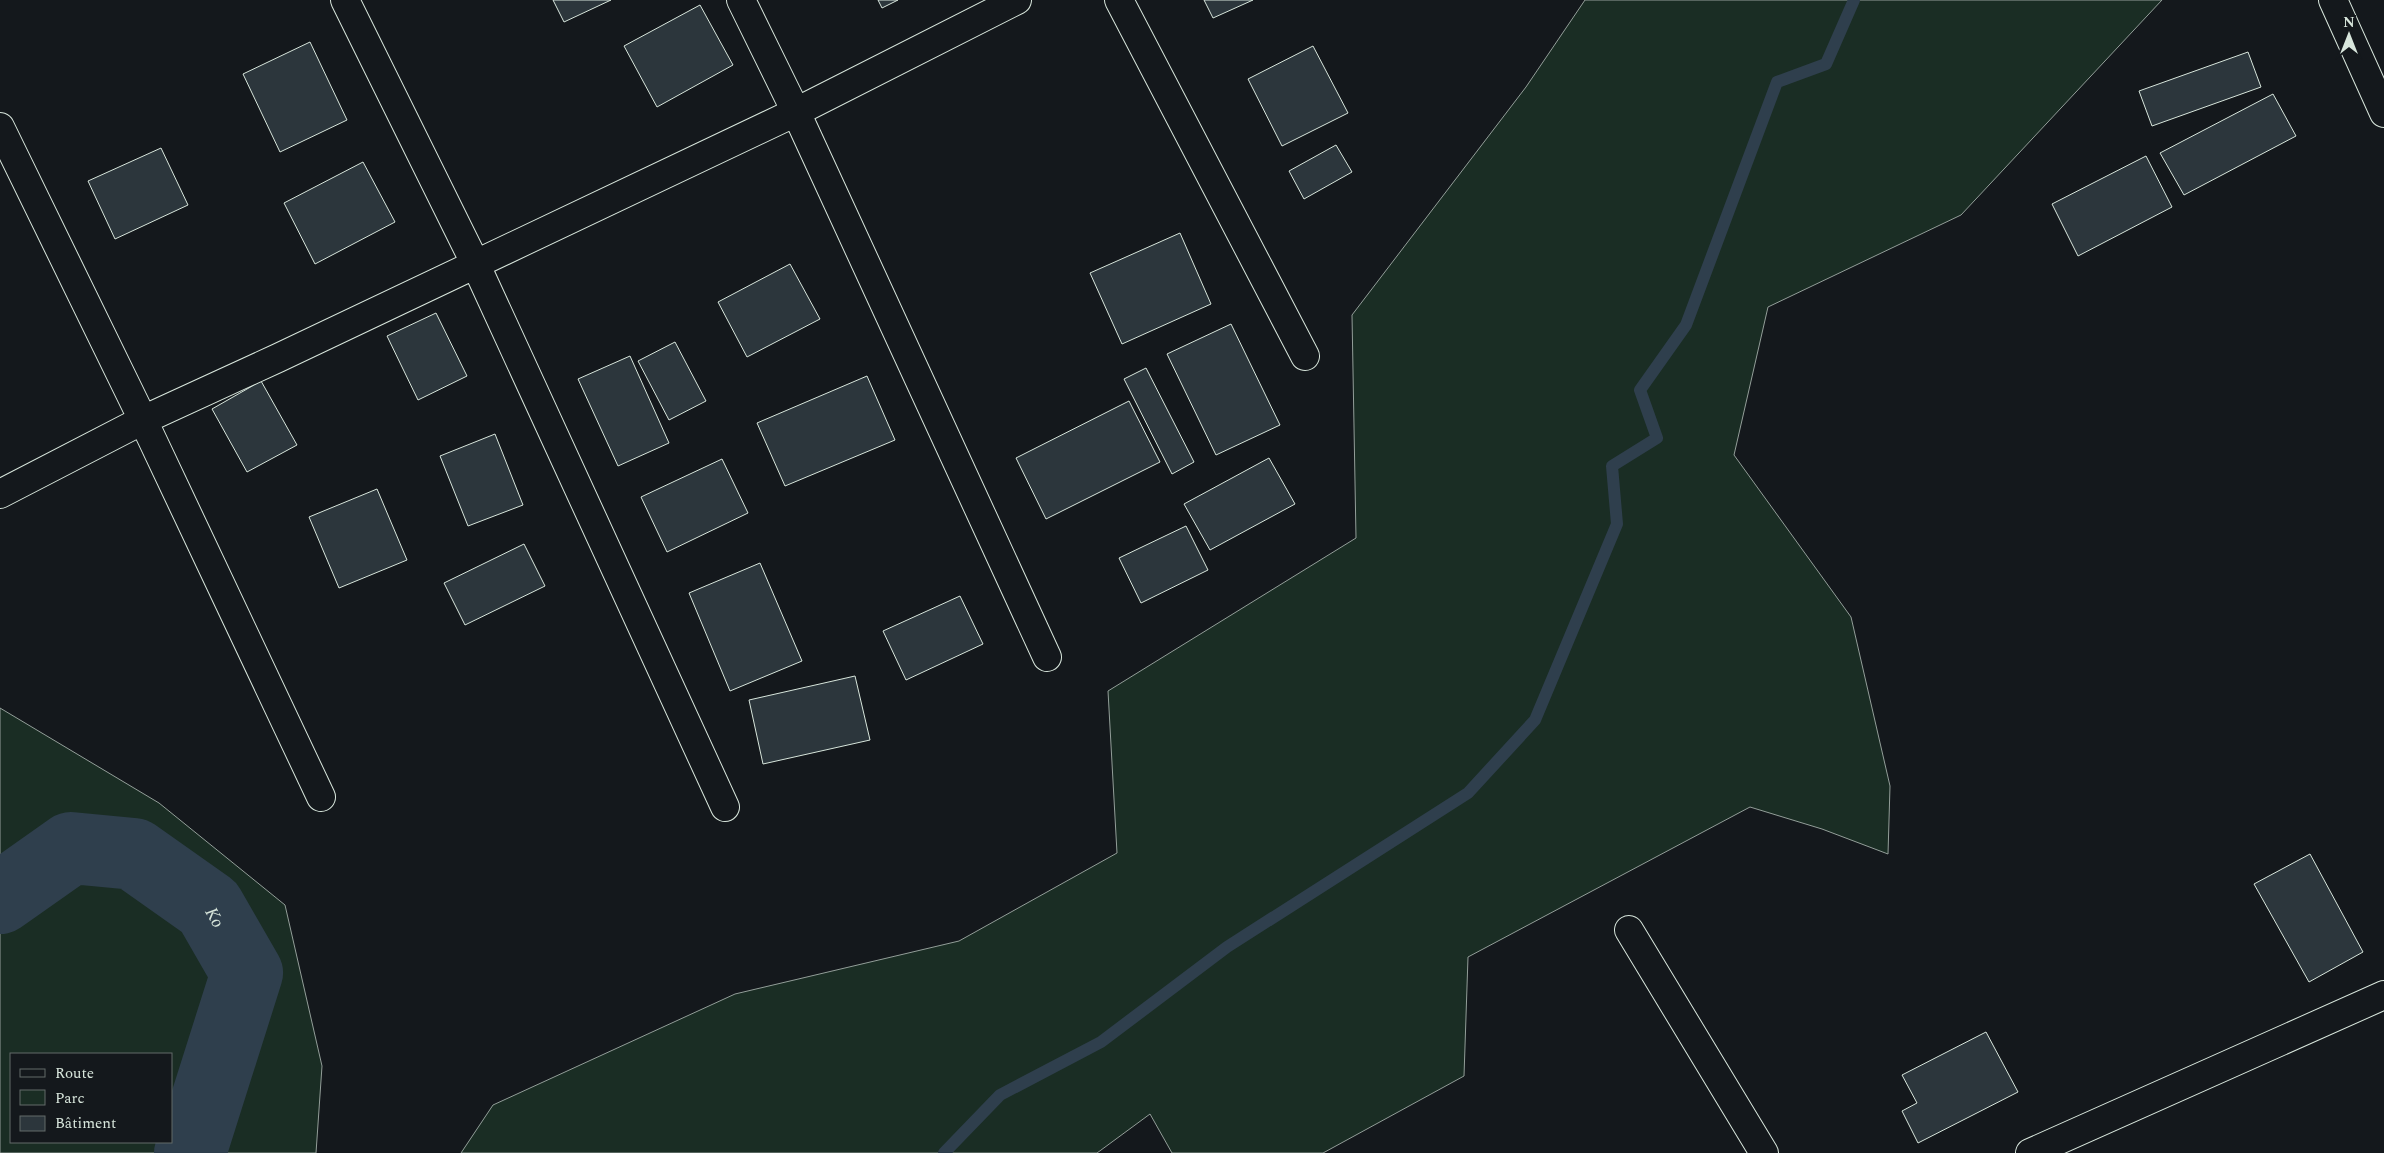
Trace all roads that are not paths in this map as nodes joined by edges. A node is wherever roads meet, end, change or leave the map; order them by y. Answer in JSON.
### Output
{"nodes":[{"id":1,"x":345,"y":0,"type":"edge"},
{"id":2,"x":741,"y":0,"type":"edge"},
{"id":3,"x":1017,"y":0,"type":"edge"},
{"id":4,"x":1119,"y":0,"type":"edge"},
{"id":5,"x":2333,"y":0,"type":"edge"},
{"id":6,"x":796,"y":112,"type":"junction"},
{"id":7,"x":2384,"y":113,"type":"edge"},
{"id":8,"x":0,"y":127,"type":"edge"},
{"id":9,"x":476,"y":263,"type":"junction"},
{"id":10,"x":1305,"y":356,"type":"dead end"},
{"id":11,"x":143,"y":420,"type":"junction"},
{"id":12,"x":0,"y":494,"type":"edge"},
{"id":13,"x":1047,"y":657,"type":"dead end"},
{"id":14,"x":321,"y":798,"type":"dead end"},
{"id":15,"x":725,"y":807,"type":"dead end"},
{"id":16,"x":1629,"y":930,"type":"dead end"},
{"id":17,"x":2384,"y":995,"type":"edge"},
{"id":18,"x":1764,"y":1153,"type":"edge"},
{"id":19,"x":2030,"y":1153,"type":"edge"}],
"edges":[{"from":1,"to":9,"type":"street"},
{"from":2,"to":6,"type":"street"},
{"from":3,"to":6,"type":"street"},
{"from":4,"to":10,"type":"street"},
{"from":5,"to":7,"type":"street"},
{"from":6,"to":9,"type":"street"},
{"from":6,"to":13,"type":"street"},
{"from":8,"to":11,"type":"street"},
{"from":9,"to":11,"type":"street"},
{"from":9,"to":15,"type":"street"},
{"from":11,"to":12,"type":"street"},
{"from":11,"to":14,"type":"street"},
{"from":16,"to":18,"type":"street"},
{"from":17,"to":19,"type":"street"}]}
